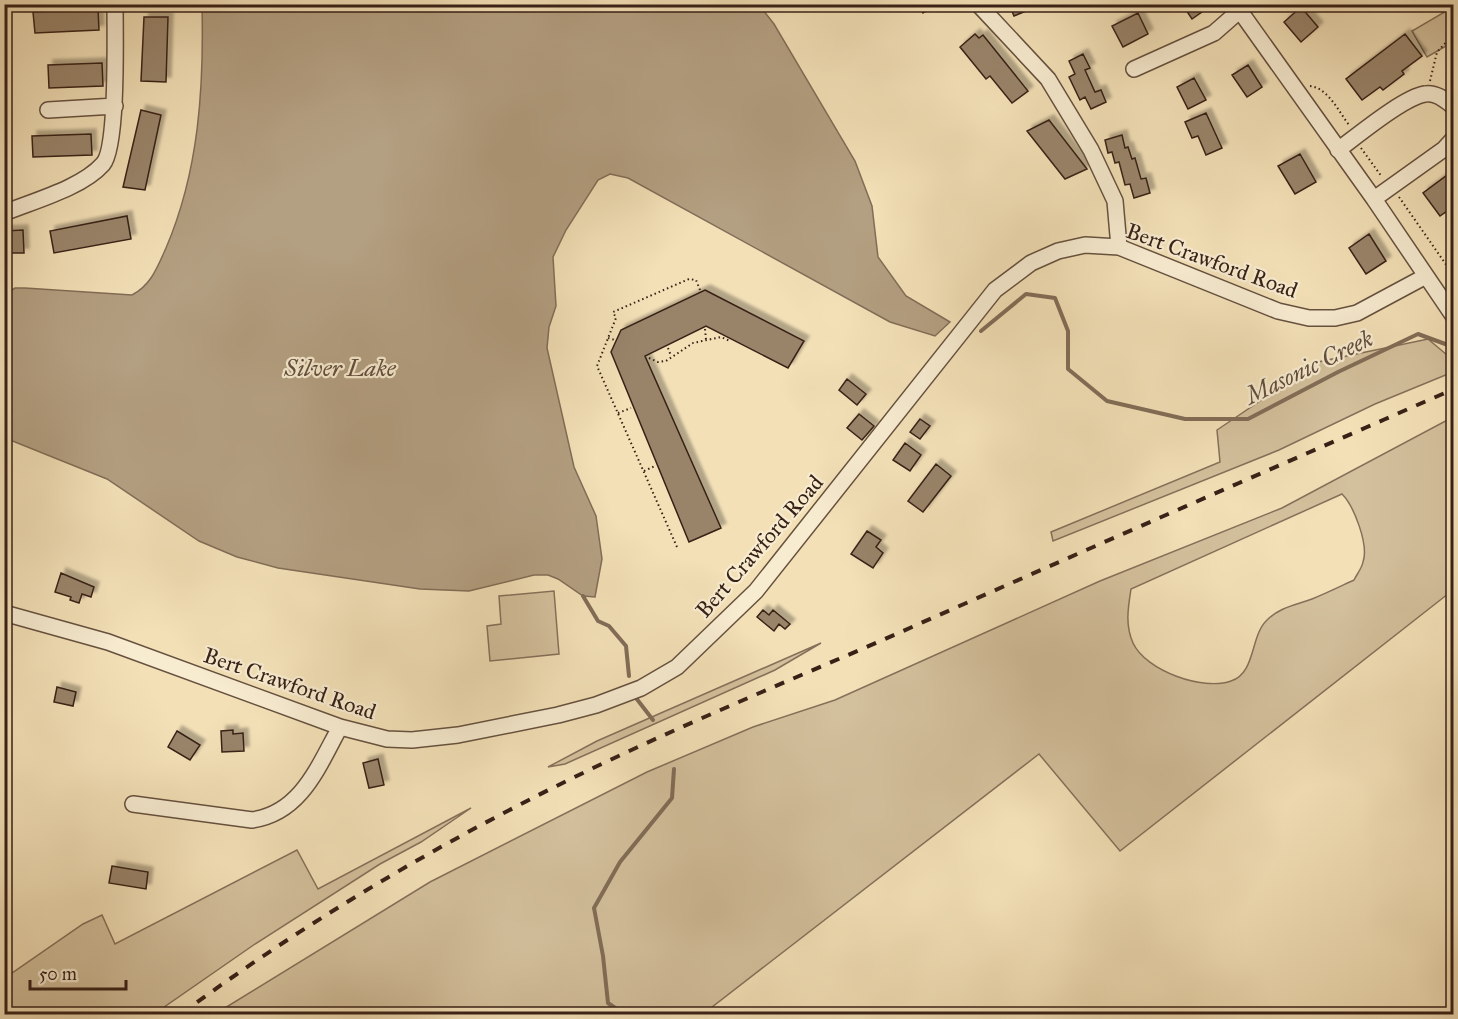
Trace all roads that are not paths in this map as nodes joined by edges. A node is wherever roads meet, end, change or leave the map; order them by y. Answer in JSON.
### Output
{"nodes":[{"id":1,"x":115,"y":4,"type":"edge"},
{"id":2,"x":978,"y":4,"type":"edge"},
{"id":3,"x":1240,"y":6,"type":"edge"},
{"id":4,"x":1134,"y":69,"type":"dead end"},
{"id":5,"x":115,"y":106,"type":"junction"},
{"id":6,"x":1454,"y":107,"type":"edge"},
{"id":7,"x":48,"y":110,"type":"dead end"},
{"id":8,"x":1454,"y":138,"type":"edge"},
{"id":9,"x":1338,"y":150,"type":"junction"},
{"id":10,"x":1374,"y":199,"type":"junction"},
{"id":11,"x":4,"y":213,"type":"edge"},
{"id":12,"x":1119,"y":247,"type":"junction"},
{"id":13,"x":1426,"y":276,"type":"junction"},
{"id":14,"x":1454,"y":317,"type":"edge"},
{"id":15,"x":4,"y":613,"type":"edge"},
{"id":16,"x":340,"y":728,"type":"junction"},
{"id":17,"x":133,"y":804,"type":"dead end"}],
"edges":[{"from":1,"to":5,"type":"street"},
{"from":2,"to":12,"type":"street"},
{"from":3,"to":4,"type":"street"},
{"from":3,"to":9,"type":"street"},
{"from":5,"to":7,"type":"street"},
{"from":5,"to":11,"type":"street"},
{"from":6,"to":9,"type":"street"},
{"from":8,"to":10,"type":"street"},
{"from":9,"to":10,"type":"street"},
{"from":10,"to":13,"type":"street"},
{"from":12,"to":13,"type":"street","name":"Bert Crawford Road"},
{"from":12,"to":16,"type":"street","name":"Bert Crawford Road"},
{"from":13,"to":14,"type":"street"},
{"from":15,"to":16,"type":"street","name":"Bert Crawford Road"},
{"from":16,"to":17,"type":"street"}]}
